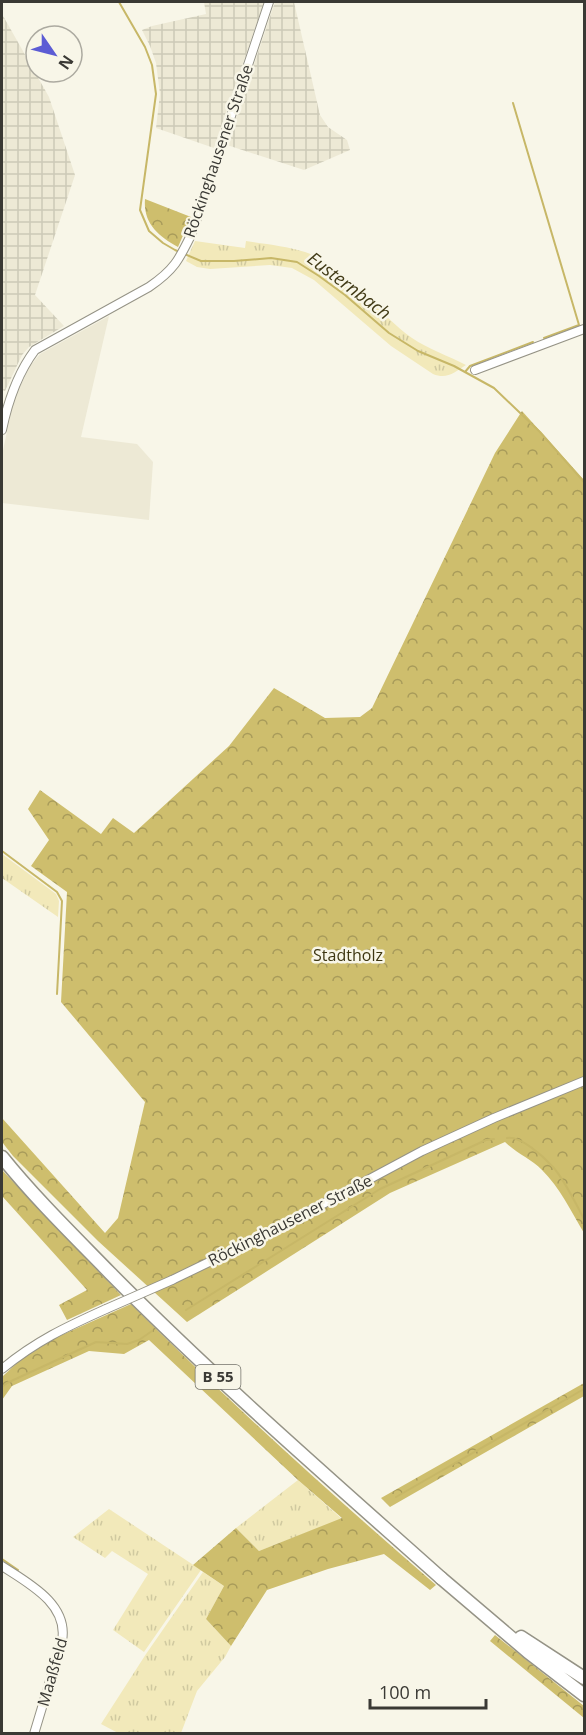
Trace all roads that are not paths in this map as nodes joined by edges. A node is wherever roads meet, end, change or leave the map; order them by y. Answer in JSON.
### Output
{"nodes":[{"id":1,"x":269,"y":2,"type":"edge"},
{"id":2,"x":585,"y":329,"type":"edge"},
{"id":3,"x":475,"y":370,"type":"dead end"},
{"id":4,"x":2,"y":430,"type":"edge"},
{"id":5,"x":585,"y":1081,"type":"edge"},
{"id":6,"x":2,"y":1157,"type":"edge"},
{"id":7,"x":2,"y":1370,"type":"edge"},
{"id":8,"x":2,"y":1566,"type":"edge"},
{"id":9,"x":489,"y":1617,"type":"junction"},
{"id":10,"x":585,"y":1678,"type":"edge"},
{"id":11,"x":585,"y":1695,"type":"edge"},
{"id":12,"x":34,"y":1734,"type":"edge"}],
"edges":[{"from":1,"to":4,"type":"street","name":"Röckinghausener Straße"},
{"from":2,"to":3,"type":"street"},
{"from":5,"to":7,"type":"street","name":"Röckinghausener Straße","bridge":true},
{"from":6,"to":9,"type":"main road","number":"B 55"},
{"from":8,"to":12,"type":"street","name":"Maaßfeld"},
{"from":9,"to":10,"type":"main road","number":"B 55"},
{"from":9,"to":11,"type":"main road","number":"B 55"}]}
